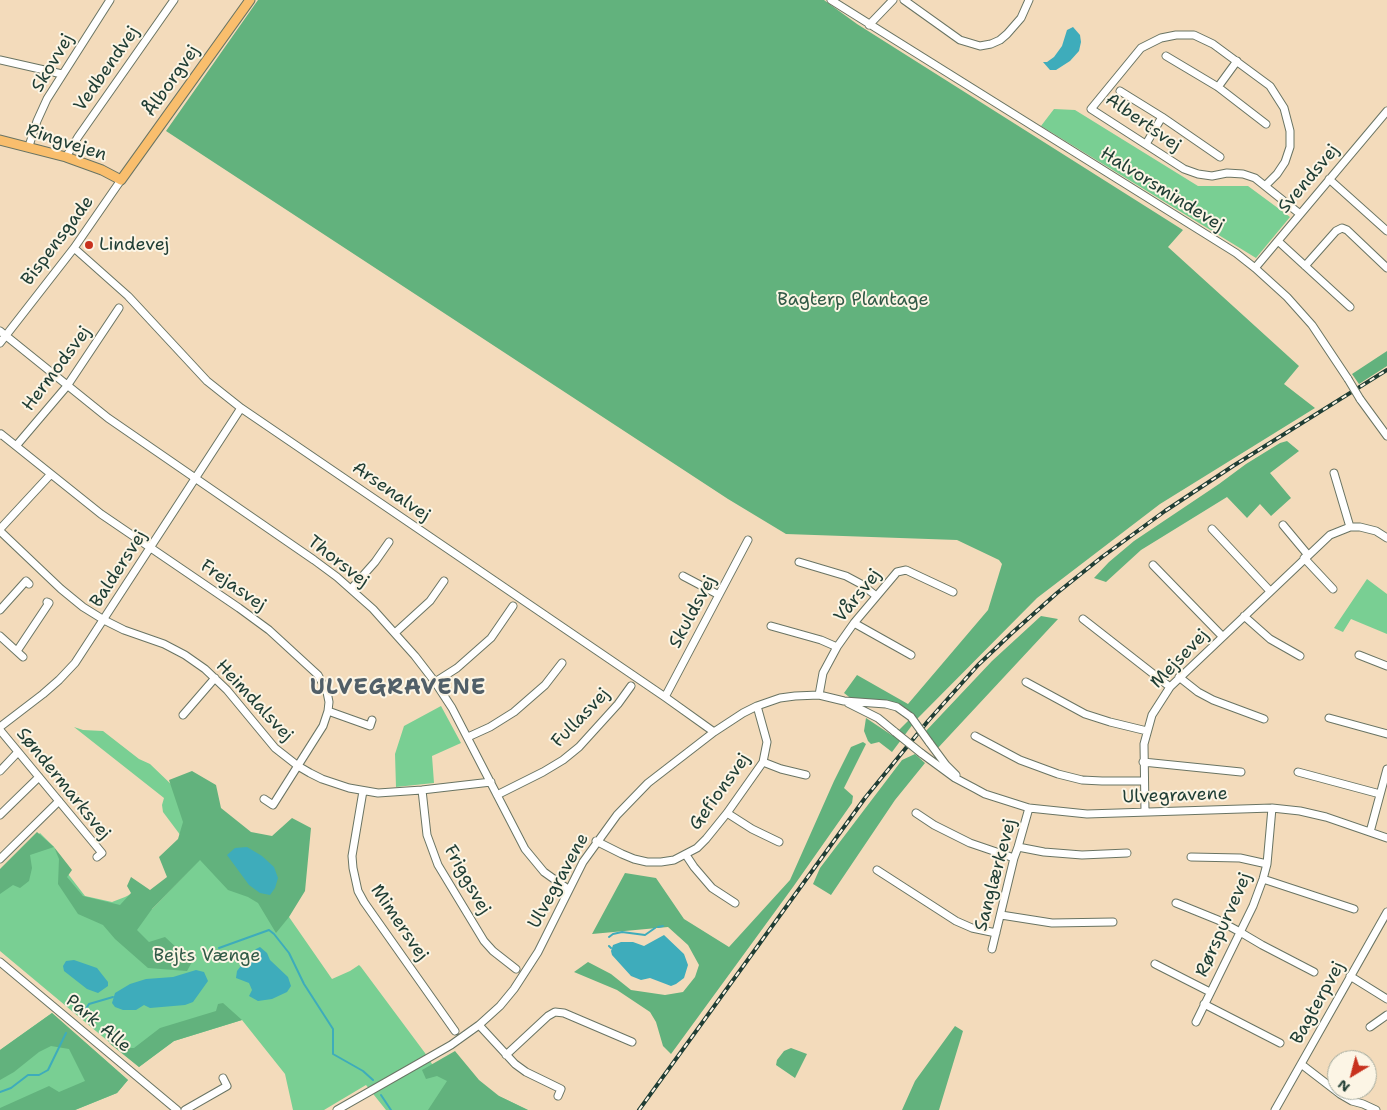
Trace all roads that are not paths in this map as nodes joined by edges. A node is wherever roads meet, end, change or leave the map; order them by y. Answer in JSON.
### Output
{"nodes":[{"id":1,"x":110,"y":0,"type":"edge"},
{"id":2,"x":174,"y":0,"type":"edge"},
{"id":3,"x":250,"y":0,"type":"edge"},
{"id":4,"x":831,"y":0,"type":"edge"},
{"id":5,"x":893,"y":0,"type":"edge"},
{"id":6,"x":904,"y":0,"type":"edge"},
{"id":7,"x":1027,"y":1,"type":"edge"},
{"id":8,"x":869,"y":25,"type":"junction"},
{"id":9,"x":1166,"y":56,"type":"dead end"},
{"id":10,"x":0,"y":60,"type":"edge"},
{"id":11,"x":1237,"y":61,"type":"junction"},
{"id":12,"x":62,"y":74,"type":"junction"},
{"id":13,"x":1218,"y":87,"type":"junction"},
{"id":14,"x":1120,"y":90,"type":"dead end"},
{"id":15,"x":1387,"y":111,"type":"edge"},
{"id":16,"x":1162,"y":117,"type":"junction"},
{"id":17,"x":1266,"y":124,"type":"dead end"},
{"id":18,"x":0,"y":140,"type":"edge"},
{"id":19,"x":1146,"y":144,"type":"junction"},
{"id":20,"x":29,"y":146,"type":"junction"},
{"id":21,"x":66,"y":157,"type":"junction"},
{"id":22,"x":1220,"y":158,"type":"dead end"},
{"id":23,"x":1329,"y":179,"type":"junction"},
{"id":24,"x":121,"y":180,"type":"junction"},
{"id":25,"x":1266,"y":185,"type":"junction"},
{"id":26,"x":1300,"y":214,"type":"junction"},
{"id":27,"x":1387,"y":231,"type":"edge"},
{"id":28,"x":1278,"y":241,"type":"junction"},
{"id":29,"x":74,"y":248,"type":"junction"},
{"id":30,"x":1305,"y":266,"type":"junction"},
{"id":31,"x":1255,"y":268,"type":"junction"},
{"id":32,"x":1387,"y":268,"type":"edge"},
{"id":33,"x":119,"y":308,"type":"dead end"},
{"id":34,"x":1350,"y":308,"type":"dead end"},
{"id":35,"x":3,"y":334,"type":"edge"},
{"id":36,"x":0,"y":343,"type":"edge"},
{"id":37,"x":67,"y":386,"type":"junction"},
{"id":38,"x":242,"y":408,"type":"junction"},
{"id":39,"x":0,"y":435,"type":"edge"},
{"id":40,"x":1387,"y":436,"type":"edge"},
{"id":41,"x":16,"y":446,"type":"junction"},
{"id":42,"x":1334,"y":473,"type":"dead end"},
{"id":43,"x":51,"y":474,"type":"junction"},
{"id":44,"x":196,"y":479,"type":"junction"},
{"id":45,"x":1282,"y":526,"type":"dead end"},
{"id":46,"x":1350,"y":527,"type":"junction"},
{"id":47,"x":1212,"y":529,"type":"dead end"},
{"id":48,"x":0,"y":530,"type":"edge"},
{"id":49,"x":1387,"y":538,"type":"edge"},
{"id":50,"x":748,"y":540,"type":"dead end"},
{"id":51,"x":388,"y":542,"type":"dead end"},
{"id":52,"x":151,"y":548,"type":"junction"},
{"id":53,"x":1306,"y":557,"type":"junction"},
{"id":54,"x":799,"y":562,"type":"dead end"},
{"id":55,"x":1153,"y":565,"type":"dead end"},
{"id":56,"x":683,"y":576,"type":"dead end"},
{"id":57,"x":444,"y":581,"type":"dead end"},
{"id":58,"x":29,"y":584,"type":"dead end"},
{"id":59,"x":351,"y":589,"type":"junction"},
{"id":60,"x":1333,"y":589,"type":"dead end"},
{"id":61,"x":1270,"y":591,"type":"junction"},
{"id":62,"x":953,"y":592,"type":"dead end"},
{"id":63,"x":719,"y":595,"type":"junction"},
{"id":64,"x":876,"y":595,"type":"junction"},
{"id":65,"x":47,"y":602,"type":"dead end"},
{"id":66,"x":513,"y":606,"type":"dead end"},
{"id":67,"x":0,"y":610,"type":"edge"},
{"id":68,"x":1244,"y":616,"type":"junction"},
{"id":69,"x":1083,"y":619,"type":"dead end"},
{"id":70,"x":104,"y":620,"type":"junction"},
{"id":71,"x":854,"y":623,"type":"junction"},
{"id":72,"x":771,"y":626,"type":"dead end"},
{"id":73,"x":396,"y":632,"type":"junction"},
{"id":74,"x":0,"y":636,"type":"edge"},
{"id":75,"x":1222,"y":636,"type":"junction"},
{"id":76,"x":837,"y":647,"type":"junction"},
{"id":77,"x":17,"y":651,"type":"junction"},
{"id":78,"x":1359,"y":654,"type":"dead end"},
{"id":79,"x":911,"y":655,"type":"dead end"},
{"id":80,"x":1300,"y":656,"type":"dead end"},
{"id":81,"x":23,"y":657,"type":"dead end"},
{"id":82,"x":562,"y":663,"type":"dead end"},
{"id":83,"x":1387,"y":666,"type":"edge"},
{"id":84,"x":1179,"y":677,"type":"junction"},
{"id":85,"x":215,"y":678,"type":"junction"},
{"id":86,"x":435,"y":682,"type":"junction"},
{"id":87,"x":1026,"y":682,"type":"dead end"},
{"id":88,"x":631,"y":686,"type":"dead end"},
{"id":89,"x":1170,"y":687,"type":"junction"},
{"id":90,"x":819,"y":695,"type":"junction"},
{"id":91,"x":665,"y":697,"type":"junction"},
{"id":92,"x":844,"y":701,"type":"junction"},
{"id":93,"x":757,"y":706,"type":"junction"},
{"id":94,"x":328,"y":711,"type":"junction"},
{"id":95,"x":183,"y":715,"type":"dead end"},
{"id":96,"x":1329,"y":718,"type":"dead end"},
{"id":97,"x":1264,"y":719,"type":"dead end"},
{"id":98,"x":372,"y":720,"type":"dead end"},
{"id":99,"x":0,"y":729,"type":"edge"},
{"id":100,"x":1147,"y":731,"type":"junction"},
{"id":101,"x":714,"y":732,"type":"junction"},
{"id":102,"x":1387,"y":734,"type":"edge"},
{"id":103,"x":976,"y":736,"type":"dead end"},
{"id":104,"x":468,"y":737,"type":"junction"},
{"id":105,"x":18,"y":752,"type":"junction"},
{"id":106,"x":763,"y":762,"type":"junction"},
{"id":107,"x":1143,"y":762,"type":"junction"},
{"id":108,"x":298,"y":766,"type":"junction"},
{"id":109,"x":1387,"y":769,"type":"edge"},
{"id":110,"x":0,"y":770,"type":"edge"},
{"id":111,"x":1241,"y":772,"type":"dead end"},
{"id":112,"x":1298,"y":772,"type":"dead end"},
{"id":113,"x":806,"y":775,"type":"dead end"},
{"id":114,"x":39,"y":777,"type":"junction"},
{"id":115,"x":1144,"y":781,"type":"junction"},
{"id":116,"x":491,"y":782,"type":"junction"},
{"id":117,"x":966,"y":784,"type":"junction"},
{"id":118,"x":422,"y":790,"type":"junction"},
{"id":119,"x":363,"y":791,"type":"junction"},
{"id":120,"x":1380,"y":794,"type":"junction"},
{"id":121,"x":497,"y":795,"type":"junction"},
{"id":122,"x":264,"y":799,"type":"dead end"},
{"id":123,"x":59,"y":801,"type":"junction"},
{"id":124,"x":1028,"y":808,"type":"junction"},
{"id":125,"x":1272,"y":808,"type":"junction"},
{"id":126,"x":1144,"y":812,"type":"junction"},
{"id":127,"x":726,"y":813,"type":"junction"},
{"id":128,"x":916,"y":813,"type":"dead end"},
{"id":129,"x":0,"y":815,"type":"edge"},
{"id":130,"x":1370,"y":832,"type":"junction"},
{"id":131,"x":1387,"y":838,"type":"edge"},
{"id":132,"x":596,"y":841,"type":"junction"},
{"id":133,"x":779,"y":842,"type":"dead end"},
{"id":134,"x":1018,"y":847,"type":"junction"},
{"id":135,"x":1127,"y":853,"type":"dead end"},
{"id":136,"x":686,"y":855,"type":"junction"},
{"id":137,"x":1191,"y":856,"type":"dead end"},
{"id":138,"x":97,"y":857,"type":"dead end"},
{"id":139,"x":1014,"y":858,"type":"junction"},
{"id":140,"x":0,"y":859,"type":"edge"},
{"id":141,"x":1267,"y":864,"type":"junction"},
{"id":142,"x":877,"y":870,"type":"dead end"},
{"id":143,"x":1263,"y":879,"type":"junction"},
{"id":144,"x":568,"y":889,"type":"junction"},
{"id":145,"x":735,"y":903,"type":"dead end"},
{"id":146,"x":1176,"y":903,"type":"dead end"},
{"id":147,"x":1354,"y":910,"type":"dead end"},
{"id":148,"x":1387,"y":912,"type":"edge"},
{"id":149,"x":1001,"y":915,"type":"junction"},
{"id":150,"x":1113,"y":922,"type":"dead end"},
{"id":151,"x":1240,"y":932,"type":"junction"},
{"id":152,"x":996,"y":933,"type":"junction"},
{"id":153,"x":992,"y":949,"type":"dead end"},
{"id":154,"x":0,"y":962,"type":"edge"},
{"id":155,"x":1155,"y":964,"type":"dead end"},
{"id":156,"x":516,"y":969,"type":"dead end"},
{"id":157,"x":1314,"y":972,"type":"dead end"},
{"id":158,"x":1350,"y":976,"type":"junction"},
{"id":159,"x":1210,"y":992,"type":"junction"},
{"id":160,"x":1387,"y":999,"type":"edge"},
{"id":161,"x":1204,"y":1004,"type":"junction"},
{"id":162,"x":1387,"y":1015,"type":"edge"},
{"id":163,"x":1196,"y":1022,"type":"dead end"},
{"id":164,"x":479,"y":1025,"type":"junction"},
{"id":165,"x":1370,"y":1027,"type":"dead end"},
{"id":166,"x":455,"y":1030,"type":"dead end"},
{"id":167,"x":632,"y":1042,"type":"dead end"},
{"id":168,"x":1280,"y":1042,"type":"dead end"},
{"id":169,"x":506,"y":1055,"type":"junction"},
{"id":170,"x":1301,"y":1064,"type":"junction"},
{"id":171,"x":223,"y":1078,"type":"dead end"},
{"id":172,"x":558,"y":1096,"type":"dead end"},
{"id":173,"x":177,"y":1110,"type":"edge"},
{"id":174,"x":185,"y":1110,"type":"edge"},
{"id":175,"x":337,"y":1110,"type":"edge"},
{"id":176,"x":1275,"y":1110,"type":"edge"},
{"id":177,"x":1376,"y":1110,"type":"edge"}],
"edges":[{"from":1,"to":12,"type":"street","name":"Skovvej"},
{"from":2,"to":21,"type":"street","name":"Vedbendvej"},
{"from":3,"to":24,"type":"main road","name":"Ålborgvej"},
{"from":4,"to":8,"type":"street","name":"Halvorsmindevej"},
{"from":5,"to":8,"type":"street"},
{"from":6,"to":7,"type":"street"},
{"from":8,"to":31,"type":"street","name":"Halvorsmindevej"},
{"from":9,"to":13,"type":"street"},
{"from":10,"to":12,"type":"street"},
{"from":11,"to":13,"type":"street"},
{"from":11,"to":19,"type":"street","name":"Albertsvej"},
{"from":11,"to":25,"type":"street","name":"Albertsvej"},
{"from":12,"to":20,"type":"street","name":"Skovvej"},
{"from":13,"to":17,"type":"street"},
{"from":14,"to":16,"type":"street"},
{"from":15,"to":23,"type":"street","name":"Svendsvej"},
{"from":16,"to":19,"type":"street"},
{"from":16,"to":22,"type":"street"},
{"from":18,"to":20,"type":"main road","name":"Ringvejen"},
{"from":19,"to":25,"type":"street","name":"Albertsvej"},
{"from":20,"to":21,"type":"main road","name":"Ringvejen"},
{"from":21,"to":24,"type":"main road","name":"Ringvejen"},
{"from":23,"to":26,"type":"street","name":"Svendsvej"},
{"from":23,"to":27,"type":"street"},
{"from":24,"to":29,"type":"street","name":"Bispensgade"},
{"from":25,"to":26,"type":"street","name":"Albertsvej"},
{"from":26,"to":28,"type":"street","name":"Svendsvej"},
{"from":28,"to":30,"type":"street"},
{"from":28,"to":31,"type":"street","name":"Svendsvej"},
{"from":29,"to":35,"type":"street","name":"Bispensgade"},
{"from":29,"to":38,"type":"street","name":"Arsenalvej"},
{"from":30,"to":32,"type":"street"},
{"from":30,"to":34,"type":"street"},
{"from":31,"to":40,"type":"street","name":"Halvorsmindevej","bridge":true},
{"from":33,"to":37,"type":"street","name":"Hermodsvej"},
{"from":35,"to":36,"type":"street","name":"Bispensgade"},
{"from":35,"to":37,"type":"street","name":"Thorsvej"},
{"from":37,"to":41,"type":"street","name":"Hermodsvej"},
{"from":37,"to":44,"type":"street","name":"Thorsvej"},
{"from":38,"to":44,"type":"street","name":"Baldersvej"},
{"from":38,"to":91,"type":"street","name":"Arsenalvej"},
{"from":39,"to":41,"type":"street","name":"Frejasvej"},
{"from":41,"to":43,"type":"street","name":"Frejasvej"},
{"from":42,"to":46,"type":"street"},
{"from":43,"to":48,"type":"street"},
{"from":43,"to":52,"type":"street","name":"Frejasvej"},
{"from":44,"to":52,"type":"street","name":"Baldersvej"},
{"from":44,"to":59,"type":"street","name":"Thorsvej"},
{"from":45,"to":53,"type":"street"},
{"from":46,"to":49,"type":"street"},
{"from":46,"to":53,"type":"street","name":"Mejsevej"},
{"from":47,"to":61,"type":"street"},
{"from":48,"to":70,"type":"street","name":"Heimdalsvej"},
{"from":50,"to":63,"type":"street","name":"Skuldsvej"},
{"from":51,"to":59,"type":"street"},
{"from":52,"to":70,"type":"street","name":"Baldersvej"},
{"from":52,"to":94,"type":"street","name":"Frejasvej"},
{"from":53,"to":60,"type":"street"},
{"from":53,"to":61,"type":"street","name":"Mejsevej"},
{"from":54,"to":64,"type":"street"},
{"from":55,"to":75,"type":"street"},
{"from":56,"to":63,"type":"street"},
{"from":57,"to":73,"type":"street"},
{"from":58,"to":67,"type":"street"},
{"from":59,"to":73,"type":"street","name":"Thorsvej"},
{"from":61,"to":68,"type":"street","name":"Mejsevej"},
{"from":62,"to":64,"type":"street","name":"Vårsvej"},
{"from":63,"to":91,"type":"street","name":"Skuldsvej"},
{"from":64,"to":71,"type":"street","name":"Vårsvej"},
{"from":65,"to":77,"type":"street"},
{"from":66,"to":86,"type":"street"},
{"from":68,"to":75,"type":"street","name":"Mejsevej"},
{"from":68,"to":80,"type":"street"},
{"from":69,"to":89,"type":"street"},
{"from":70,"to":85,"type":"street","name":"Heimdalsvej"},
{"from":70,"to":99,"type":"street","name":"Baldersvej"},
{"from":71,"to":76,"type":"street","name":"Vårsvej"},
{"from":71,"to":79,"type":"street"},
{"from":72,"to":76,"type":"street"},
{"from":73,"to":86,"type":"street","name":"Thorsvej"},
{"from":74,"to":77,"type":"street"},
{"from":75,"to":84,"type":"street","name":"Mejsevej"},
{"from":76,"to":90,"type":"street","name":"Vårsvej"},
{"from":77,"to":81,"type":"street"},
{"from":78,"to":83,"type":"street"},
{"from":82,"to":104,"type":"street"},
{"from":84,"to":89,"type":"street","name":"Mejsevej"},
{"from":84,"to":97,"type":"street"},
{"from":85,"to":95,"type":"street"},
{"from":85,"to":108,"type":"street","name":"Heimdalsvej"},
{"from":86,"to":104,"type":"street","name":"Thorsvej"},
{"from":87,"to":100,"type":"street"},
{"from":88,"to":121,"type":"street","name":"Fullasvej"},
{"from":89,"to":100,"type":"street","name":"Mejsevej"},
{"from":90,"to":92,"type":"street","name":"Ulvegravene"},
{"from":90,"to":93,"type":"street","name":"Ulvegravene"},
{"from":91,"to":101,"type":"street","name":"Arsenalvej"},
{"from":92,"to":117,"type":"street","name":"Ulvegravene","bridge":true},
{"from":92,"to":117,"type":"street","name":"Ulvegravene","bridge":true},
{"from":93,"to":101,"type":"street","name":"Ulvegravene"},
{"from":93,"to":106,"type":"street","name":"Gefionsvej"},
{"from":94,"to":98,"type":"street"},
{"from":94,"to":108,"type":"street"},
{"from":96,"to":102,"type":"street"},
{"from":99,"to":105,"type":"street","name":"Søndermarksvej"},
{"from":100,"to":107,"type":"street","name":"Mejsevej"},
{"from":101,"to":132,"type":"street","name":"Ulvegravene"},
{"from":103,"to":115,"type":"street"},
{"from":104,"to":116,"type":"street","name":"Thorsvej"},
{"from":105,"to":110,"type":"street"},
{"from":105,"to":114,"type":"street","name":"Søndermarksvej"},
{"from":106,"to":113,"type":"street"},
{"from":106,"to":127,"type":"street","name":"Gefionsvej"},
{"from":107,"to":111,"type":"street"},
{"from":107,"to":115,"type":"street","name":"Mejsevej"},
{"from":108,"to":119,"type":"street","name":"Heimdalsvej"},
{"from":108,"to":122,"type":"street"},
{"from":109,"to":120,"type":"street"},
{"from":112,"to":120,"type":"street"},
{"from":114,"to":123,"type":"street","name":"Søndermarksvej"},
{"from":114,"to":129,"type":"street"},
{"from":115,"to":126,"type":"street","name":"Mejsevej"},
{"from":116,"to":118,"type":"street","name":"Heimdalsvej"},
{"from":116,"to":121,"type":"street","name":"Thorsvej"},
{"from":117,"to":124,"type":"street","name":"Ulvegravene"},
{"from":118,"to":119,"type":"street","name":"Heimdalsvej"},
{"from":118,"to":156,"type":"street","name":"Friggsvej"},
{"from":119,"to":166,"type":"street","name":"Mimersvej"},
{"from":120,"to":130,"type":"street"},
{"from":121,"to":144,"type":"street","name":"Thorsvej"},
{"from":123,"to":138,"type":"street","name":"Søndermarksvej"},
{"from":123,"to":140,"type":"street"},
{"from":124,"to":126,"type":"street","name":"Ulvegravene"},
{"from":124,"to":134,"type":"street","name":"Sanglærkevej"},
{"from":125,"to":126,"type":"street","name":"Ulvegravene"},
{"from":125,"to":130,"type":"street","name":"Ulvegravene"},
{"from":125,"to":141,"type":"street","name":"Rørspurvevej"},
{"from":127,"to":133,"type":"street"},
{"from":127,"to":136,"type":"street","name":"Gefionsvej"},
{"from":128,"to":139,"type":"street"},
{"from":130,"to":131,"type":"street","name":"Ulvegravene"},
{"from":132,"to":136,"type":"street","name":"Gefionsvej"},
{"from":132,"to":144,"type":"street","name":"Ulvegravene"},
{"from":134,"to":135,"type":"street"},
{"from":134,"to":139,"type":"street","name":"Sanglærkevej"},
{"from":136,"to":145,"type":"street"},
{"from":137,"to":141,"type":"street"},
{"from":139,"to":149,"type":"street","name":"Sanglærkevej"},
{"from":141,"to":143,"type":"street","name":"Rørspurvevej"},
{"from":142,"to":152,"type":"street"},
{"from":143,"to":147,"type":"street"},
{"from":143,"to":151,"type":"street","name":"Rørspurvevej"},
{"from":144,"to":164,"type":"street","name":"Ulvegravene"},
{"from":146,"to":151,"type":"street"},
{"from":148,"to":158,"type":"street","name":"Bagterpvej"},
{"from":149,"to":150,"type":"street"},
{"from":149,"to":152,"type":"street","name":"Sanglærkevej"},
{"from":151,"to":157,"type":"street"},
{"from":151,"to":159,"type":"street","name":"Rørspurvevej"},
{"from":152,"to":153,"type":"street","name":"Sanglærkevej"},
{"from":154,"to":173,"type":"street","name":"Park Alle"},
{"from":155,"to":159,"type":"street"},
{"from":158,"to":160,"type":"street"},
{"from":158,"to":170,"type":"street","name":"Bagterpvej"},
{"from":159,"to":161,"type":"street","name":"Rørspurvevej"},
{"from":161,"to":163,"type":"street","name":"Rørspurvevej"},
{"from":161,"to":168,"type":"street"},
{"from":162,"to":165,"type":"street"},
{"from":164,"to":169,"type":"street"},
{"from":164,"to":175,"type":"street","name":"Ulvegravene"},
{"from":167,"to":169,"type":"street"},
{"from":169,"to":172,"type":"street"},
{"from":170,"to":176,"type":"street","name":"Bagterpvej"},
{"from":170,"to":177,"type":"street"},
{"from":171,"to":174,"type":"street"}]}
